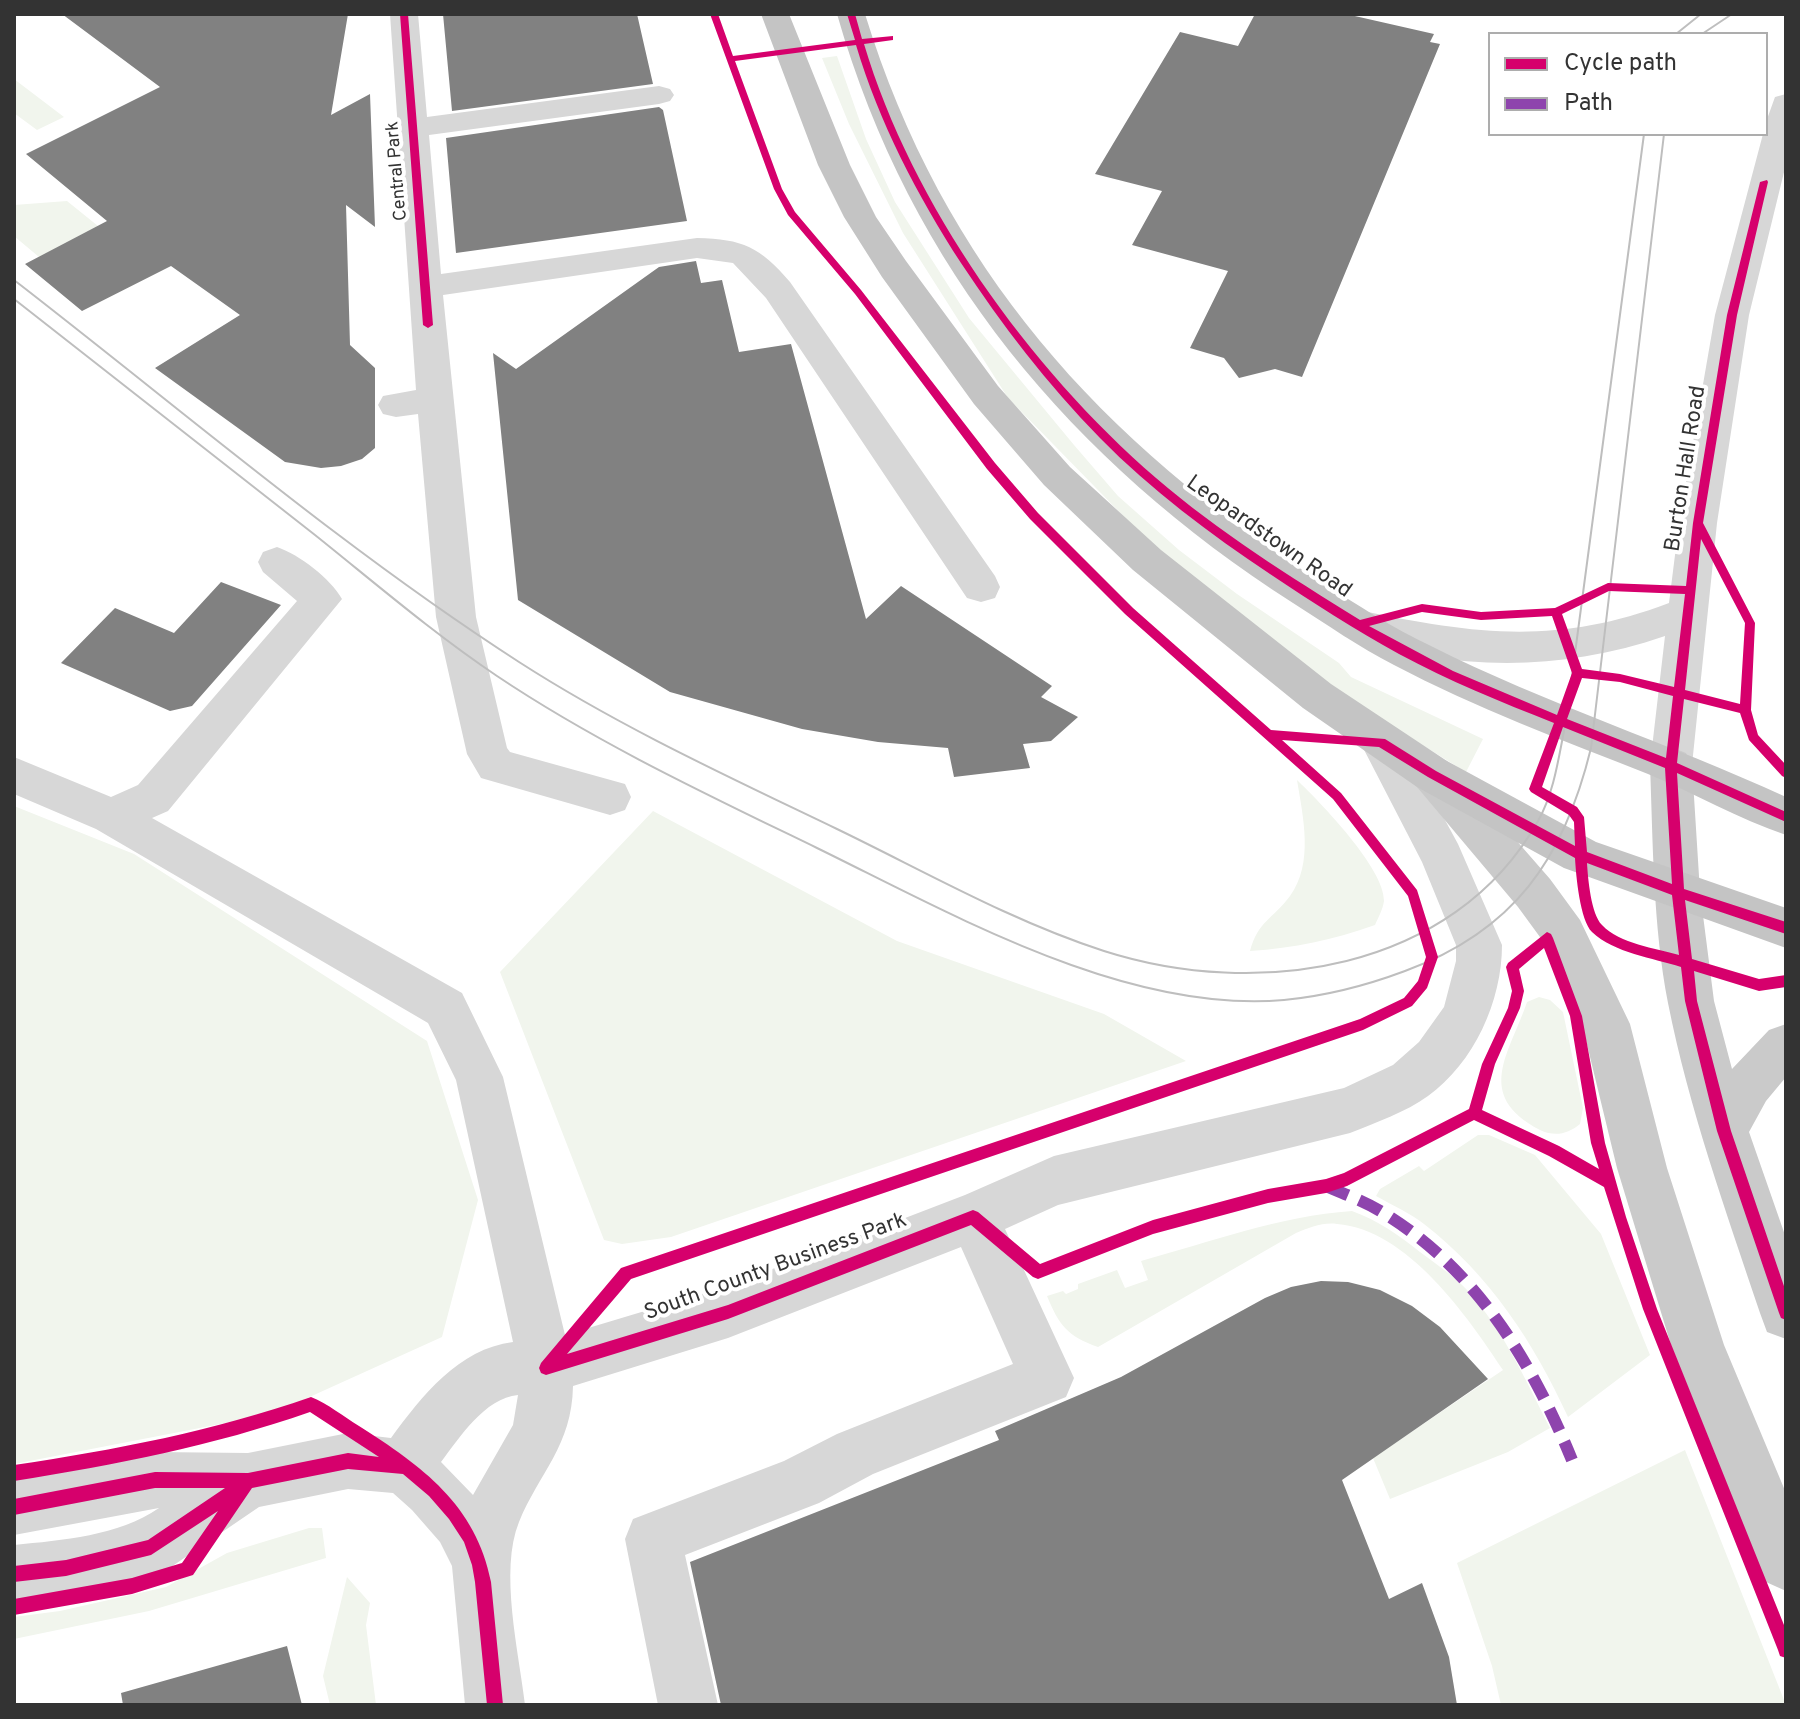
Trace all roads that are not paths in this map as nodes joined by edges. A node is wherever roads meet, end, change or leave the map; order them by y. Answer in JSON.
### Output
{"nodes":[{"id":1,"x":404,"y":14,"type":"edge"},
{"id":2,"x":775,"y":14,"type":"edge"},
{"id":3,"x":851,"y":14,"type":"edge"},
{"id":4,"x":659,"y":95,"type":"dead end"},
{"id":5,"x":1786,"y":103,"type":"edge"},
{"id":6,"x":413,"y":128,"type":"junction"},
{"id":7,"x":1775,"y":186,"type":"edge"},
{"id":8,"x":425,"y":287,"type":"junction"},
{"id":9,"x":434,"y":399,"type":"junction"},
{"id":10,"x":396,"y":405,"type":"dead end"},
{"id":11,"x":277,"y":562,"type":"dead end"},
{"id":12,"x":981,"y":587,"type":"dead end"},
{"id":13,"x":1688,"y":612,"type":"junction"},
{"id":14,"x":1358,"y":625,"type":"junction"},
{"id":15,"x":1381,"y":742,"type":"junction"},
{"id":16,"x":1671,"y":765,"type":"junction"},
{"id":17,"x":1432,"y":774,"type":"junction"},
{"id":18,"x":14,"y":775,"type":"edge"},
{"id":19,"x":610,"y":797,"type":"dead end"},
{"id":20,"x":111,"y":816,"type":"junction"},
{"id":21,"x":1786,"y":817,"type":"edge"},
{"id":22,"x":1678,"y":892,"type":"junction"},
{"id":23,"x":1786,"y":928,"type":"edge"},
{"id":24,"x":1786,"y":1046,"type":"edge"},
{"id":25,"x":1724,"y":1131,"type":"junction"},
{"id":26,"x":973,"y":1217,"type":"junction"},
{"id":27,"x":1786,"y":1313,"type":"edge"},
{"id":28,"x":546,"y":1368,"type":"junction"},
{"id":29,"x":404,"y":1467,"type":"junction"},
{"id":30,"x":248,"y":1481,"type":"junction"},
{"id":31,"x":14,"y":1507,"type":"edge"},
{"id":32,"x":1786,"y":1562,"type":"edge"},
{"id":33,"x":480,"y":1563,"type":"junction"},
{"id":34,"x":14,"y":1574,"type":"edge"},
{"id":35,"x":495,"y":1705,"type":"edge"},
{"id":36,"x":688,"y":1705,"type":"edge"}],
"edges":[{"from":1,"to":6,"type":"street","name":"Central Park"},
{"from":2,"to":15,"type":"highway"},
{"from":3,"to":14,"type":"highway","name":"Leopardstown Road"},
{"from":4,"to":6,"type":"street"},
{"from":5,"to":7,"type":"street","name":"Burton Hall Road"},
{"from":6,"to":8,"type":"street","name":"Central Park"},
{"from":7,"to":13,"type":"street","name":"Burton Hall Road"},
{"from":8,"to":9,"type":"street","name":"Central Park"},
{"from":8,"to":12,"type":"street"},
{"from":9,"to":10,"type":"street"},
{"from":9,"to":19,"type":"street","name":"Central Park"},
{"from":11,"to":20,"type":"street"},
{"from":13,"to":14,"type":"street"},
{"from":13,"to":16,"type":"street","name":"Burton Hall Road"},
{"from":14,"to":16,"type":"highway","name":"Leopardstown Road"},
{"from":15,"to":17,"type":"highway"},
{"from":15,"to":26,"type":"street","name":"South County Business Park"},
{"from":16,"to":21,"type":"highway","name":"Leopardstown Road"},
{"from":16,"to":22,"type":"main road"},
{"from":17,"to":22,"type":"highway"},
{"from":17,"to":32,"type":"main road"},
{"from":18,"to":20,"type":"street"},
{"from":20,"to":28,"type":"street"},
{"from":22,"to":23,"type":"highway"},
{"from":22,"to":25,"type":"main road"},
{"from":24,"to":25,"type":"main road"},
{"from":25,"to":27,"type":"main road"},
{"from":26,"to":28,"type":"street","name":"South County Business Park"},
{"from":26,"to":36,"type":"street"},
{"from":28,"to":29,"type":"street","name":"South County Business Park"},
{"from":28,"to":33,"type":"street"},
{"from":29,"to":30,"type":"street"},
{"from":29,"to":33,"type":"street"},
{"from":30,"to":31,"type":"street"},
{"from":30,"to":34,"type":"street"},
{"from":33,"to":35,"type":"street"}]}
